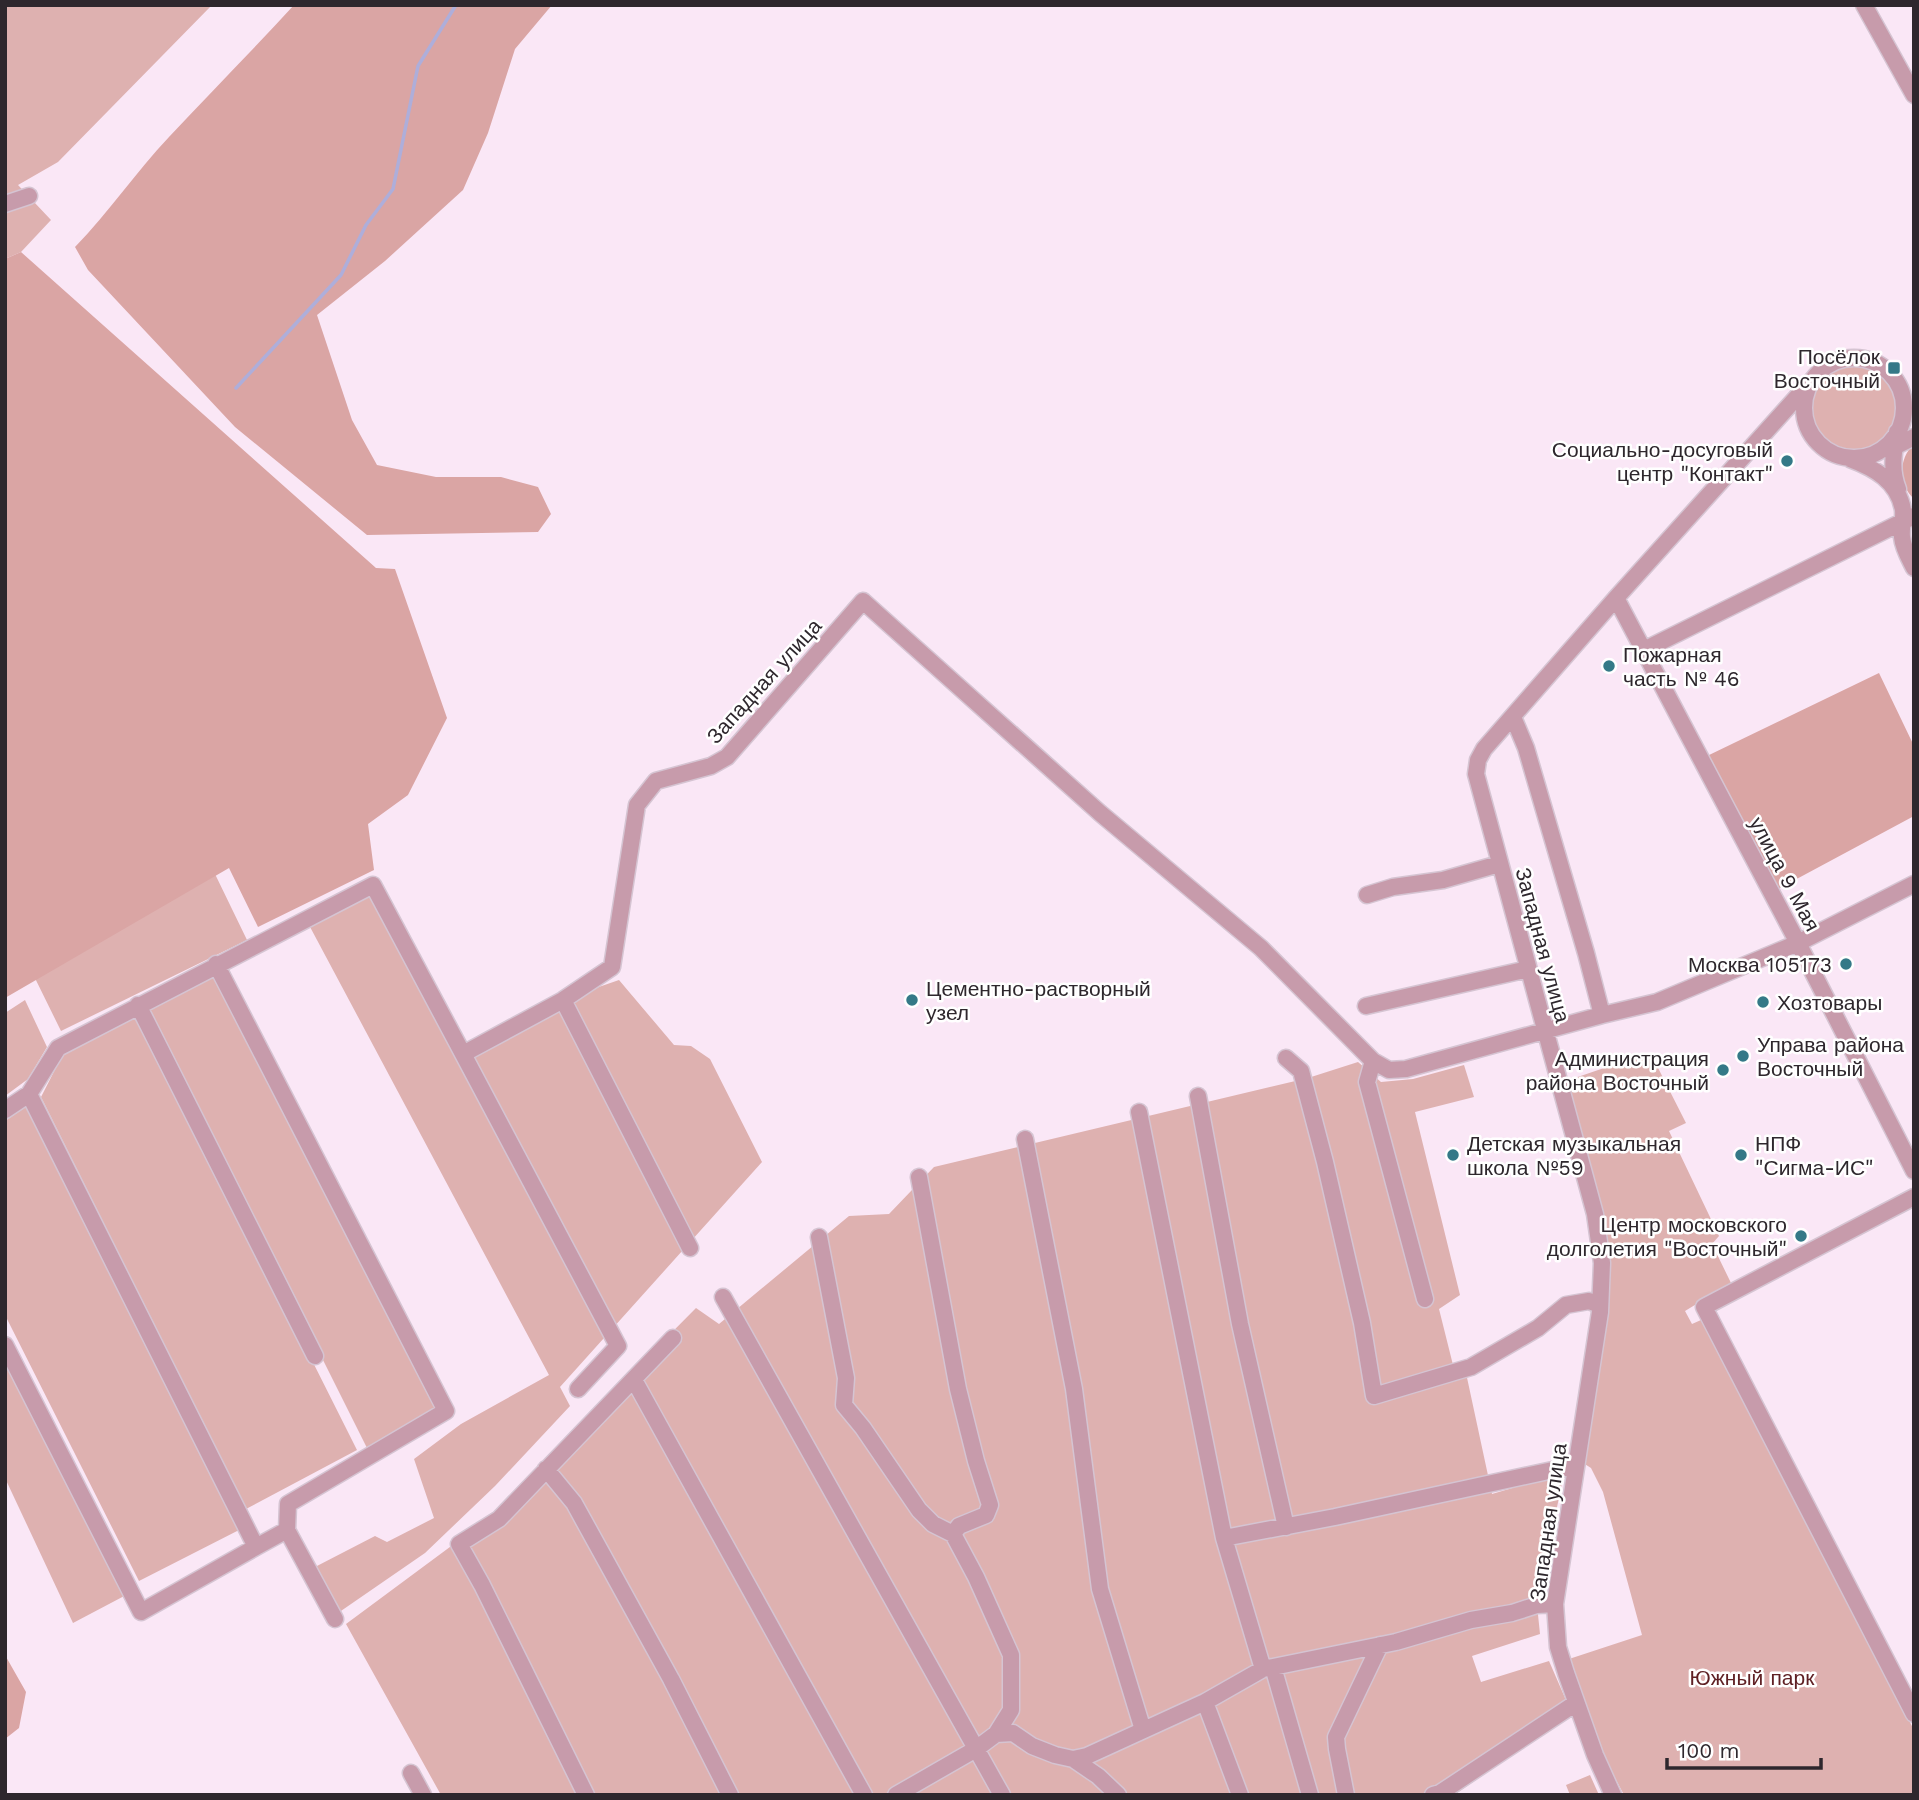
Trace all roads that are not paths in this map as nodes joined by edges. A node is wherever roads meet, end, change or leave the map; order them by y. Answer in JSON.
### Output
{"nodes":[{"id":1,"x":1864,"y":5,"type":"edge"},
{"id":2,"x":1914,"y":95,"type":"edge"},
{"id":3,"x":29,"y":196,"type":"dead end"},
{"id":4,"x":5,"y":204,"type":"edge"},
{"id":5,"x":1892,"y":376,"type":"junction"},
{"id":6,"x":1814,"y":378,"type":"junction"},
{"id":7,"x":1914,"y":395,"type":"edge"},
{"id":8,"x":1783,"y":413,"type":"junction"},
{"id":9,"x":1914,"y":437,"type":"edge"},
{"id":10,"x":1815,"y":438,"type":"junction"},
{"id":11,"x":1896,"y":439,"type":"junction"},
{"id":12,"x":1841,"y":456,"type":"junction"},
{"id":13,"x":1910,"y":516,"type":"edge"},
{"id":14,"x":1914,"y":568,"type":"edge"},
{"id":15,"x":1616,"y":598,"type":"junction"},
{"id":16,"x":1644,"y":650,"type":"junction"},
{"id":17,"x":1513,"y":717,"type":"junction"},
{"id":18,"x":1499,"y":864,"type":"junction"},
{"id":19,"x":1914,"y":884,"type":"edge"},
{"id":20,"x":1367,"y":895,"type":"dead end"},
{"id":21,"x":1798,"y":943,"type":"junction"},
{"id":22,"x":216,"y":964,"type":"junction"},
{"id":23,"x":1528,"y":969,"type":"junction"},
{"id":24,"x":563,"y":1000,"type":"junction"},
{"id":25,"x":138,"y":1005,"type":"junction"},
{"id":26,"x":1366,"y":1006,"type":"dead end"},
{"id":27,"x":1602,"y":1015,"type":"junction"},
{"id":28,"x":1545,"y":1031,"type":"junction"},
{"id":29,"x":463,"y":1055,"type":"junction"},
{"id":30,"x":1286,"y":1058,"type":"dead end"},
{"id":31,"x":1373,"y":1061,"type":"junction"},
{"id":32,"x":29,"y":1094,"type":"junction"},
{"id":33,"x":1198,"y":1096,"type":"dead end"},
{"id":34,"x":5,"y":1110,"type":"edge"},
{"id":35,"x":1139,"y":1112,"type":"dead end"},
{"id":36,"x":1025,"y":1139,"type":"dead end"},
{"id":37,"x":1914,"y":1171,"type":"edge"},
{"id":38,"x":919,"y":1177,"type":"dead end"},
{"id":39,"x":1914,"y":1197,"type":"edge"},
{"id":40,"x":819,"y":1237,"type":"dead end"},
{"id":41,"x":690,"y":1248,"type":"dead end"},
{"id":42,"x":723,"y":1297,"type":"dead end"},
{"id":43,"x":1425,"y":1300,"type":"dead end"},
{"id":44,"x":1600,"y":1305,"type":"junction"},
{"id":45,"x":673,"y":1338,"type":"dead end"},
{"id":46,"x":5,"y":1345,"type":"edge"},
{"id":47,"x":315,"y":1356,"type":"dead end"},
{"id":48,"x":635,"y":1380,"type":"junction"},
{"id":49,"x":578,"y":1390,"type":"dead end"},
{"id":50,"x":1576,"y":1465,"type":"junction"},
{"id":51,"x":546,"y":1469,"type":"junction"},
{"id":52,"x":1286,"y":1527,"type":"junction"},
{"id":53,"x":287,"y":1530,"type":"junction"},
{"id":54,"x":953,"y":1534,"type":"junction"},
{"id":55,"x":1224,"y":1538,"type":"junction"},
{"id":56,"x":256,"y":1547,"type":"junction"},
{"id":57,"x":1555,"y":1604,"type":"junction"},
{"id":58,"x":335,"y":1619,"type":"dead end"},
{"id":59,"x":1380,"y":1646,"type":"junction"},
{"id":60,"x":1268,"y":1668,"type":"junction"},
{"id":61,"x":1205,"y":1702,"type":"junction"},
{"id":62,"x":1576,"y":1703,"type":"junction"},
{"id":63,"x":1914,"y":1714,"type":"edge"},
{"id":64,"x":1143,"y":1730,"type":"junction"},
{"id":65,"x":996,"y":1734,"type":"junction"},
{"id":66,"x":976,"y":1749,"type":"junction"},
{"id":67,"x":1073,"y":1759,"type":"junction"},
{"id":68,"x":411,"y":1773,"type":"dead end"},
{"id":69,"x":423,"y":1795,"type":"edge"},
{"id":70,"x":586,"y":1795,"type":"edge"},
{"id":71,"x":730,"y":1795,"type":"edge"},
{"id":72,"x":864,"y":1795,"type":"edge"},
{"id":73,"x":896,"y":1795,"type":"edge"},
{"id":74,"x":1002,"y":1795,"type":"edge"},
{"id":75,"x":1118,"y":1795,"type":"edge"},
{"id":76,"x":1240,"y":1795,"type":"edge"},
{"id":77,"x":1310,"y":1795,"type":"edge"},
{"id":78,"x":1346,"y":1795,"type":"edge"},
{"id":79,"x":1433,"y":1795,"type":"edge"},
{"id":80,"x":1613,"y":1795,"type":"edge"}],
"edges":[{"from":1,"to":2,"type":"street"},
{"from":3,"to":4,"type":"street"},
{"from":5,"to":6,"type":"street"},
{"from":5,"to":7,"type":"street"},
{"from":5,"to":11,"type":"street"},
{"from":6,"to":8,"type":"street","name":"Западная улица"},
{"from":6,"to":10,"type":"street"},
{"from":8,"to":10,"type":"street"},
{"from":8,"to":15,"type":"street","name":"Западная улица"},
{"from":9,"to":11,"type":"street"},
{"from":10,"to":12,"type":"street"},
{"from":11,"to":12,"type":"street"},
{"from":11,"to":13,"type":"street"},
{"from":12,"to":13,"type":"street"},
{"from":13,"to":14,"type":"street"},
{"from":13,"to":16,"type":"street"},
{"from":15,"to":16,"type":"street","name":"улица 9 Мая"},
{"from":15,"to":17,"type":"street","name":"Западная улица"},
{"from":16,"to":21,"type":"street","name":"улица 9 Мая"},
{"from":17,"to":18,"type":"street","name":"Западная улица"},
{"from":17,"to":27,"type":"street"},
{"from":18,"to":20,"type":"street"},
{"from":18,"to":23,"type":"street","name":"Западная улица"},
{"from":19,"to":21,"type":"street"},
{"from":21,"to":27,"type":"street"},
{"from":21,"to":37,"type":"street","name":"улица 9 Мая"},
{"from":22,"to":25,"type":"street"},
{"from":22,"to":29,"type":"street"},
{"from":22,"to":53,"type":"street"},
{"from":23,"to":26,"type":"street"},
{"from":23,"to":28,"type":"street","name":"Западная улица"},
{"from":24,"to":29,"type":"street","name":"Западная улица"},
{"from":24,"to":31,"type":"street","name":"Западная улица"},
{"from":24,"to":41,"type":"street"},
{"from":25,"to":32,"type":"street"},
{"from":25,"to":47,"type":"street"},
{"from":27,"to":28,"type":"street"},
{"from":28,"to":31,"type":"street"},
{"from":28,"to":44,"type":"street","name":"Западная улица"},
{"from":29,"to":49,"type":"street"},
{"from":30,"to":44,"type":"street"},
{"from":31,"to":43,"type":"street"},
{"from":32,"to":34,"type":"street"},
{"from":32,"to":56,"type":"street"},
{"from":33,"to":52,"type":"street"},
{"from":35,"to":55,"type":"street"},
{"from":36,"to":64,"type":"street"},
{"from":38,"to":54,"type":"street"},
{"from":39,"to":63,"type":"street"},
{"from":40,"to":54,"type":"street"},
{"from":42,"to":66,"type":"street"},
{"from":44,"to":50,"type":"street","name":"Западная улица"},
{"from":45,"to":48,"type":"street"},
{"from":46,"to":56,"type":"street"},
{"from":48,"to":51,"type":"street"},
{"from":48,"to":72,"type":"street"},
{"from":50,"to":52,"type":"street"},
{"from":50,"to":57,"type":"street","name":"Западная улица"},
{"from":51,"to":70,"type":"street"},
{"from":51,"to":71,"type":"street"},
{"from":52,"to":55,"type":"street"},
{"from":53,"to":56,"type":"street"},
{"from":53,"to":58,"type":"street"},
{"from":54,"to":65,"type":"street"},
{"from":55,"to":60,"type":"street"},
{"from":57,"to":59,"type":"street"},
{"from":57,"to":62,"type":"street","name":"Западная улица"},
{"from":59,"to":60,"type":"street"},
{"from":59,"to":78,"type":"street"},
{"from":60,"to":61,"type":"street"},
{"from":60,"to":77,"type":"street"},
{"from":61,"to":64,"type":"street"},
{"from":61,"to":76,"type":"street"},
{"from":62,"to":79,"type":"street"},
{"from":62,"to":80,"type":"street","name":"Западная улица"},
{"from":64,"to":67,"type":"street"},
{"from":65,"to":66,"type":"street"},
{"from":65,"to":67,"type":"street"},
{"from":66,"to":73,"type":"street"},
{"from":66,"to":74,"type":"street"},
{"from":67,"to":75,"type":"street"},
{"from":68,"to":69,"type":"street"}]}
